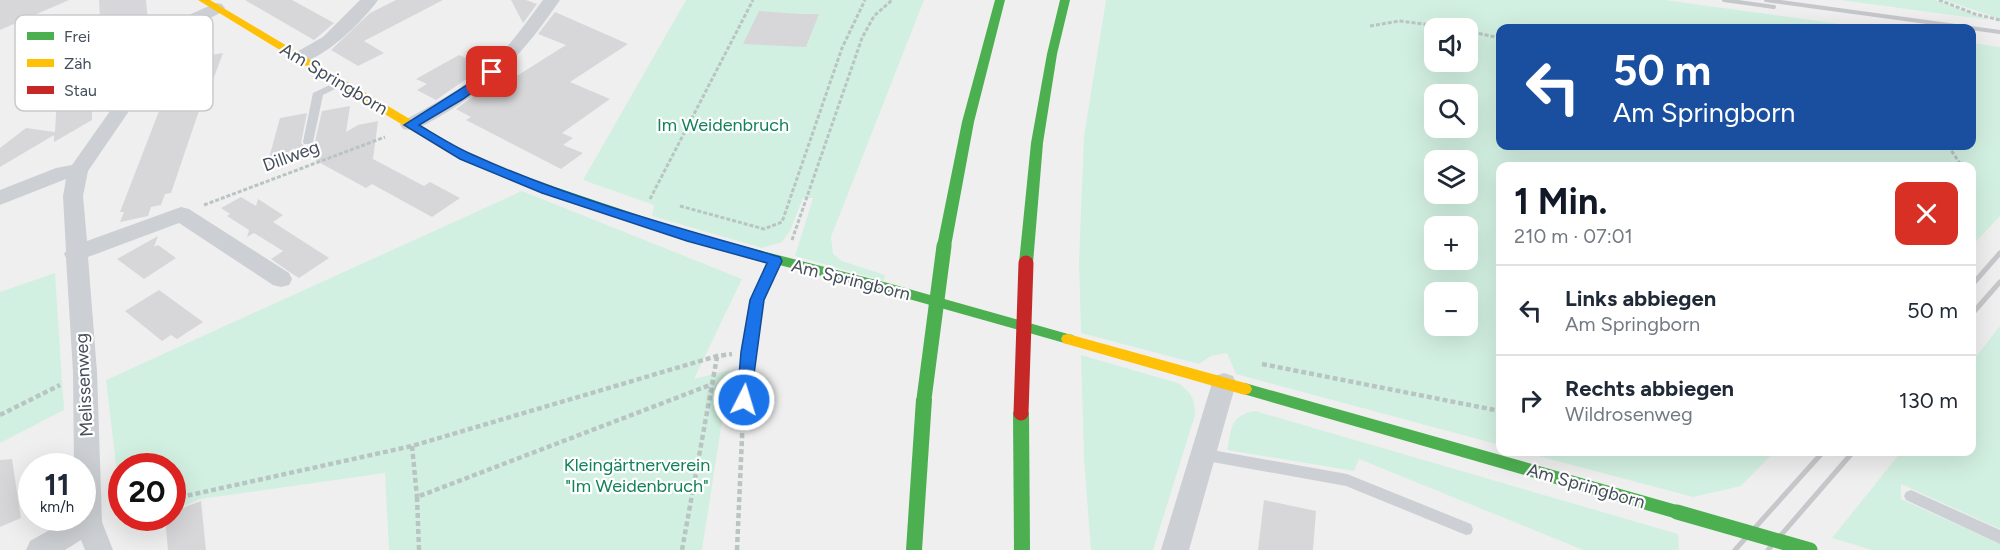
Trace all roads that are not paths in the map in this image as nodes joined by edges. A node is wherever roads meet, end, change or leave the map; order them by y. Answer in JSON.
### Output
{"nodes":[{"id":1,"x":370,"y":0,"type":"edge"},
{"id":2,"x":552,"y":0,"type":"edge"},
{"id":3,"x":1000,"y":0,"type":"edge"},
{"id":4,"x":1065,"y":0,"type":"edge"},
{"id":5,"x":209,"y":4,"type":"edge"},
{"id":6,"x":197,"y":15,"type":"edge"},
{"id":7,"x":298,"y":58,"type":"junction"},
{"id":8,"x":340,"y":83,"type":"junction"},
{"id":9,"x":120,"y":111,"type":"edge"},
{"id":10,"x":410,"y":125,"type":"junction"},
{"id":11,"x":308,"y":142,"type":"dead end"},
{"id":12,"x":78,"y":171,"type":"junction"},
{"id":13,"x":0,"y":198,"type":"edge"},
{"id":14,"x":75,"y":254,"type":"junction"},
{"id":15,"x":775,"y":261,"type":"junction"},
{"id":16,"x":281,"y":279,"type":"dead end"},
{"id":17,"x":1224,"y":383,"type":"junction"},
{"id":18,"x":744,"y":400,"type":"road end"},
{"id":19,"x":87,"y":453,"type":"edge"},
{"id":20,"x":1202,"y":454,"type":"junction"},
{"id":21,"x":1911,"y":496,"type":"dead end"},
{"id":22,"x":1466,"y":529,"type":"dead end"},
{"id":23,"x":73,"y":531,"type":"edge"},
{"id":24,"x":92,"y":531,"type":"edge"},
{"id":25,"x":2000,"y":537,"type":"edge"},
{"id":26,"x":40,"y":550,"type":"edge"},
{"id":27,"x":99,"y":550,"type":"edge"},
{"id":28,"x":914,"y":550,"type":"edge"},
{"id":29,"x":1022,"y":550,"type":"edge"},
{"id":30,"x":1174,"y":550,"type":"edge"},
{"id":31,"x":1810,"y":550,"type":"edge"}],
"edges":[{"from":1,"to":7,"type":"street"},
{"from":2,"to":10,"type":"street"},
{"from":3,"to":28,"type":"main road","bridge":true},
{"from":4,"to":29,"type":"main road","bridge":true},
{"from":5,"to":6,"type":"street","name":"Melissenweg"},
{"from":5,"to":7,"type":"main road","name":"Am Springborn"},
{"from":7,"to":8,"type":"main road","name":"Am Springborn"},
{"from":8,"to":10,"type":"main road","name":"Am Springborn"},
{"from":8,"to":11,"type":"lane"},
{"from":9,"to":12,"type":"street","name":"Melissenweg"},
{"from":10,"to":15,"type":"main road","name":"Am Springborn"},
{"from":12,"to":13,"type":"street"},
{"from":12,"to":14,"type":"street","name":"Melissenweg"},
{"from":14,"to":16,"type":"street"},
{"from":14,"to":19,"type":"street","name":"Melissenweg"},
{"from":15,"to":17,"type":"main road","name":"Am Springborn"},
{"from":15,"to":18,"type":"lane"},
{"from":17,"to":20,"type":"street"},
{"from":17,"to":31,"type":"main road","name":"Am Springborn","bridge":true},
{"from":20,"to":22,"type":"lane"},
{"from":20,"to":30,"type":"street"},
{"from":21,"to":25,"type":"lane"},
{"from":23,"to":26,"type":"street"},
{"from":24,"to":27,"type":"street","name":"Melissenweg"}]}
